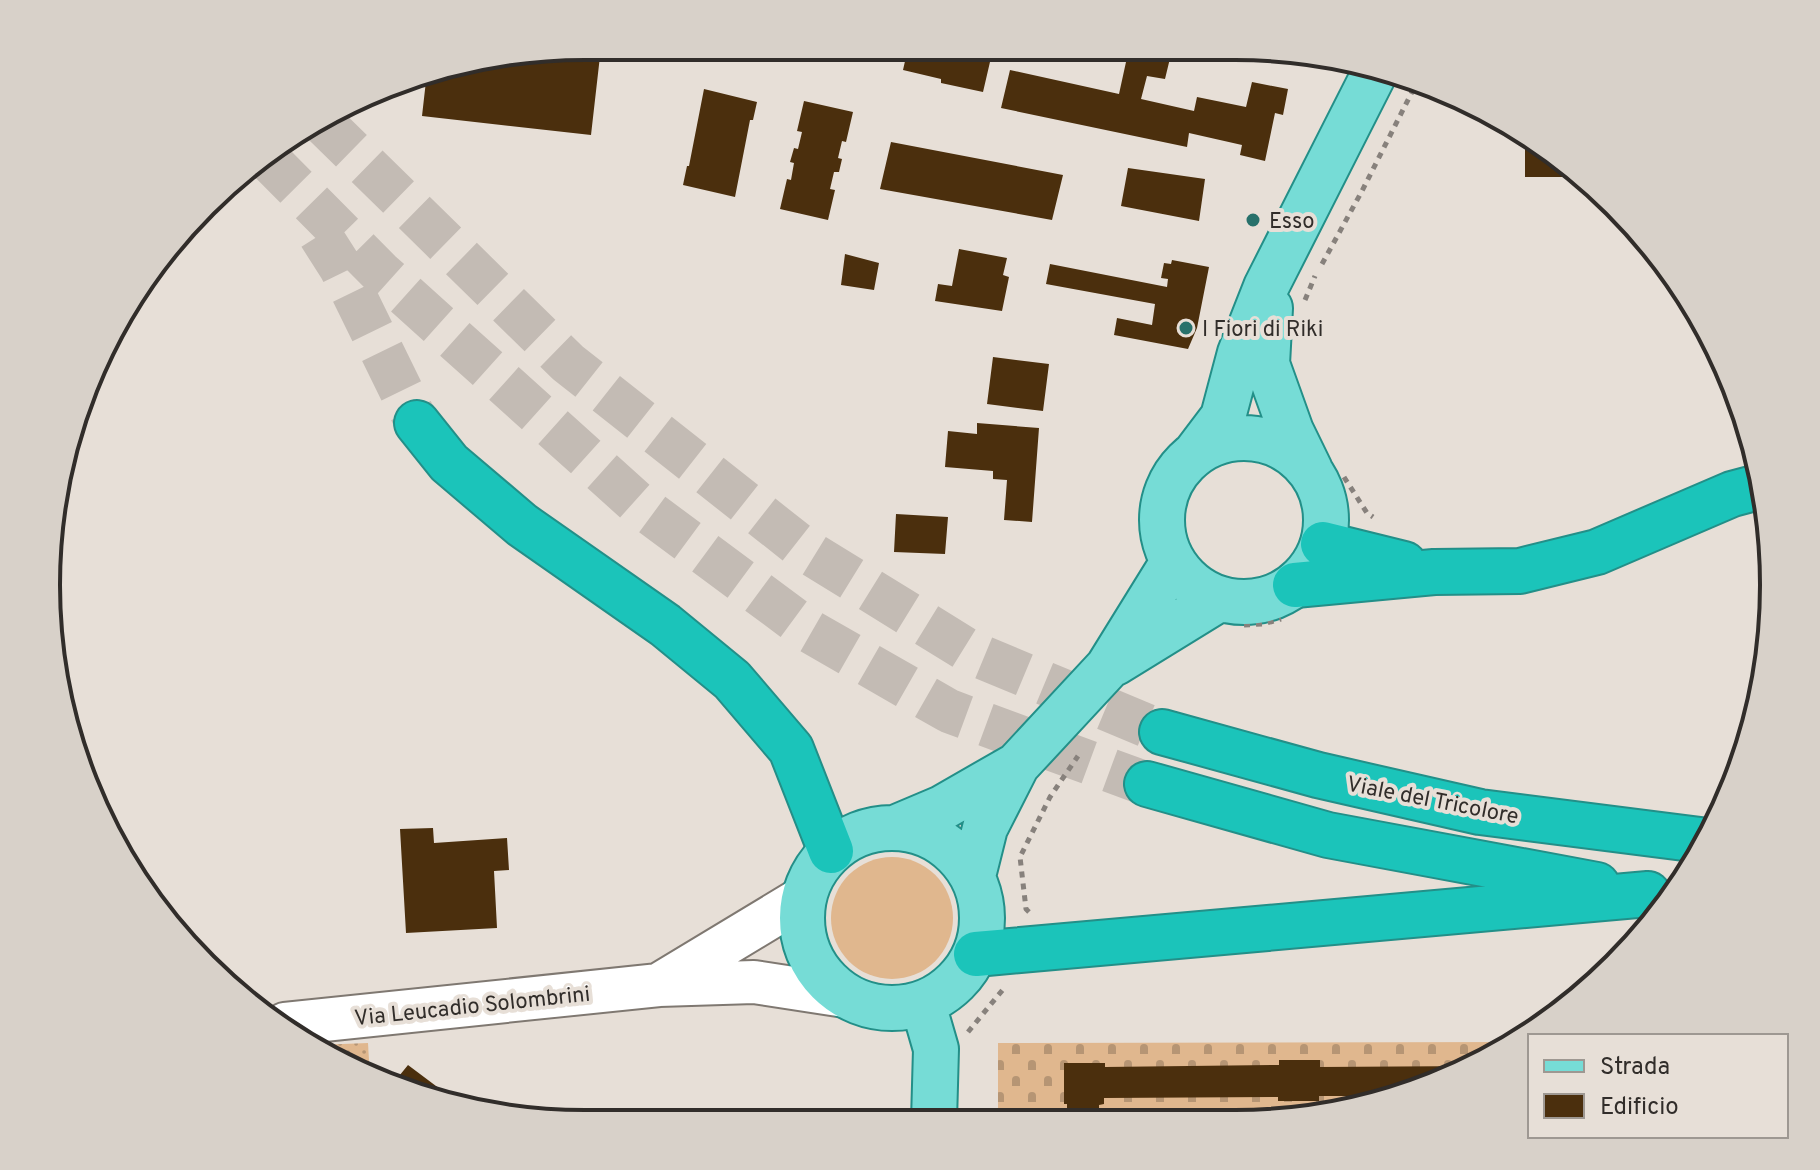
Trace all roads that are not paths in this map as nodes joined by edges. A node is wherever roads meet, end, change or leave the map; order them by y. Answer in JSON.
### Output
{"nodes":[{"id":1,"x":1372,"y":78,"type":"edge"},
{"id":2,"x":1280,"y":254,"type":"junction"},
{"id":3,"x":417,"y":423,"type":"tunnel mouth"},
{"id":4,"x":1195,"y":454,"type":"junction"},
{"id":5,"x":1310,"y":470,"type":"junction"},
{"id":6,"x":1751,"y":490,"type":"edge"},
{"id":7,"x":1323,"y":544,"type":"junction"},
{"id":8,"x":1173,"y":562,"type":"junction"},
{"id":9,"x":1434,"y":572,"type":"junction"},
{"id":10,"x":1295,"y":585,"type":"junction"},
{"id":11,"x":1219,"y":599,"type":"junction"},
{"id":12,"x":1108,"y":667,"type":"junction"},
{"id":13,"x":1162,"y":732,"type":"tunnel mouth"},
{"id":14,"x":1017,"y":765,"type":"junction"},
{"id":15,"x":1147,"y":784,"type":"tunnel mouth"},
{"id":16,"x":1480,"y":812,"type":"junction"},
{"id":17,"x":1706,"y":817,"type":"edge"},
{"id":18,"x":897,"y":827,"type":"junction"},
{"id":19,"x":1694,"y":839,"type":"edge"},
{"id":20,"x":831,"y":851,"type":"junction"},
{"id":21,"x":973,"y":876,"type":"junction"},
{"id":22,"x":1660,"y":895,"type":"edge"},
{"id":23,"x":804,"y":897,"type":"junction"},
{"id":24,"x":976,"y":954,"type":"junction"},
{"id":25,"x":659,"y":985,"type":"junction"},
{"id":26,"x":845,"y":996,"type":"junction"},
{"id":27,"x":923,"y":1004,"type":"junction"},
{"id":28,"x":295,"y":1023,"type":"edge"},
{"id":29,"x":934,"y":1110,"type":"edge"}],
"edges":[{"from":1,"to":2,"type":"main road"},
{"from":2,"to":4,"type":"main road"},
{"from":2,"to":5,"type":"main road"},
{"from":3,"to":20,"type":"highway"},
{"from":4,"to":5,"type":"main road"},
{"from":4,"to":8,"type":"main road"},
{"from":5,"to":7,"type":"main road"},
{"from":6,"to":9,"type":"highway"},
{"from":7,"to":9,"type":"highway"},
{"from":7,"to":10,"type":"main road"},
{"from":8,"to":11,"type":"main road"},
{"from":8,"to":12,"type":"main road"},
{"from":9,"to":10,"type":"highway"},
{"from":10,"to":11,"type":"main road"},
{"from":11,"to":12,"type":"main road"},
{"from":12,"to":14,"type":"main road"},
{"from":13,"to":16,"type":"highway","name":"Viale del Tricolore"},
{"from":14,"to":18,"type":"main road"},
{"from":14,"to":21,"type":"main road"},
{"from":15,"to":22,"type":"highway"},
{"from":16,"to":17,"type":"highway"},
{"from":16,"to":19,"type":"highway","name":"Viale del Tricolore"},
{"from":18,"to":20,"type":"main road"},
{"from":18,"to":21,"type":"main road"},
{"from":20,"to":23,"type":"main road"},
{"from":21,"to":24,"type":"main road"},
{"from":22,"to":24,"type":"highway"},
{"from":23,"to":25,"type":"street","name":"Via Leucadio Solombrini"},
{"from":23,"to":26,"type":"main road"},
{"from":24,"to":27,"type":"main road"},
{"from":25,"to":26,"type":"street","name":"Via Leucadio Solombrini"},
{"from":25,"to":28,"type":"street","name":"Via Leucadio Solombrini"},
{"from":26,"to":27,"type":"main road"},
{"from":27,"to":29,"type":"main road"}]}
